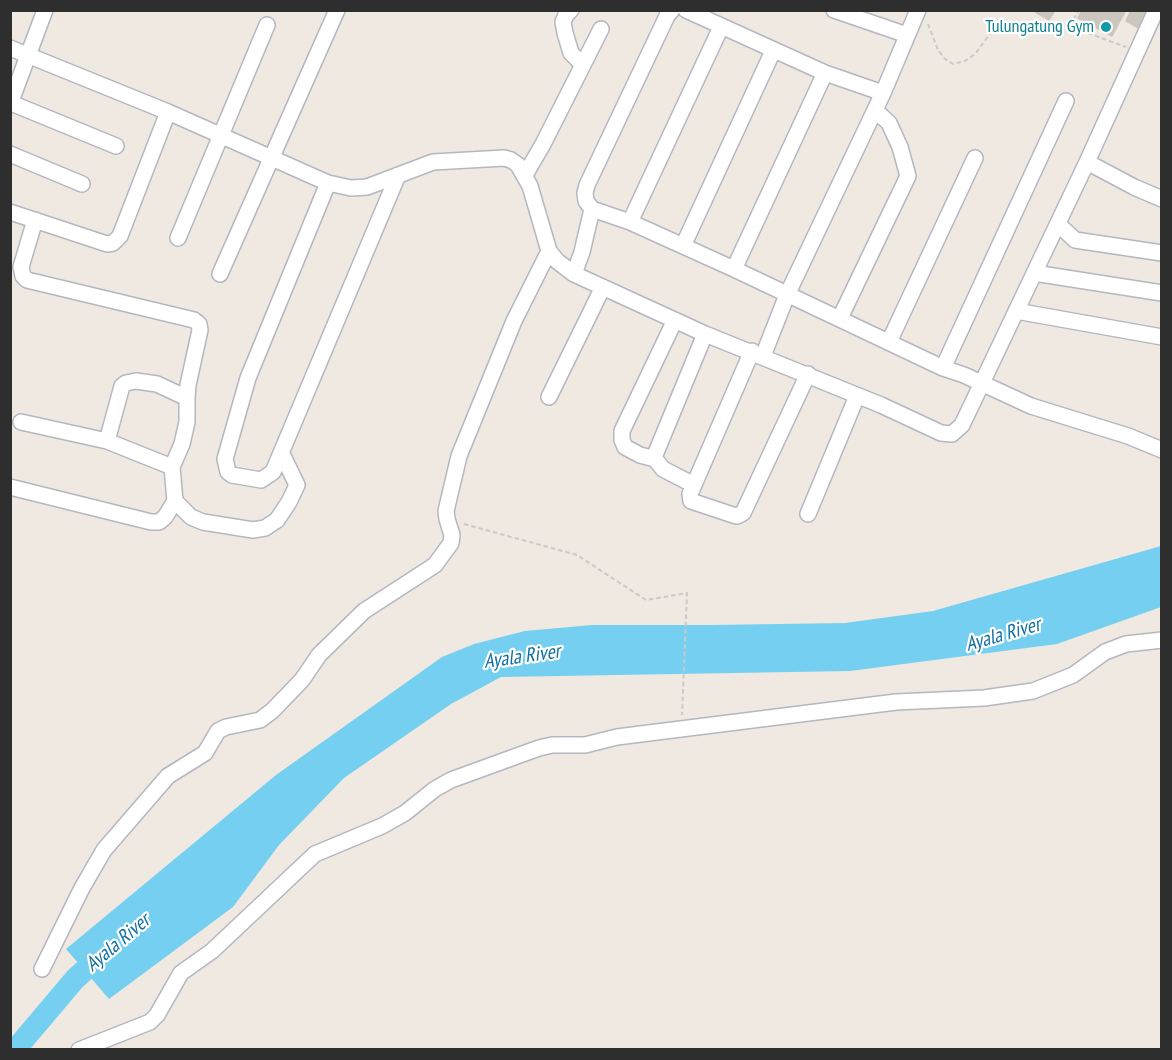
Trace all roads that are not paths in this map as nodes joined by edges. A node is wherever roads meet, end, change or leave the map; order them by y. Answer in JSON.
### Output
{"nodes":[{"id":1,"x":337,"y":10,"type":"edge"},
{"id":2,"x":571,"y":10,"type":"edge"},
{"id":3,"x":672,"y":10,"type":"edge"},
{"id":4,"x":686,"y":10,"type":"edge"},
{"id":5,"x":834,"y":10,"type":"edge"},
{"id":6,"x":1156,"y":10,"type":"edge"},
{"id":7,"x":40,"y":12,"type":"edge"},
{"id":8,"x":921,"y":15,"type":"edge"},
{"id":9,"x":267,"y":25,"type":"dead end"},
{"id":10,"x":722,"y":27,"type":"junction"},
{"id":11,"x":601,"y":29,"type":"dead end"},
{"id":12,"x":907,"y":34,"type":"junction"},
{"id":13,"x":10,"y":48,"type":"edge"},
{"id":14,"x":773,"y":51,"type":"junction"},
{"id":15,"x":30,"y":56,"type":"junction"},
{"id":16,"x":583,"y":65,"type":"junction"},
{"id":17,"x":825,"y":73,"type":"junction"},
{"id":18,"x":883,"y":93,"type":"junction"},
{"id":19,"x":12,"y":96,"type":"edge"},
{"id":20,"x":1066,"y":101,"type":"dead end"},
{"id":21,"x":875,"y":110,"type":"junction"},
{"id":22,"x":168,"y":112,"type":"junction"},
{"id":23,"x":220,"y":136,"type":"junction"},
{"id":24,"x":117,"y":146,"type":"dead end"},
{"id":25,"x":10,"y":154,"type":"edge"},
{"id":26,"x":975,"y":158,"type":"dead end"},
{"id":27,"x":272,"y":159,"type":"junction"},
{"id":28,"x":1087,"y":162,"type":"junction"},
{"id":29,"x":398,"y":175,"type":"junction"},
{"id":30,"x":525,"y":175,"type":"junction"},
{"id":31,"x":328,"y":183,"type":"junction"},
{"id":32,"x":82,"y":184,"type":"dead end"},
{"id":33,"x":1161,"y":199,"type":"edge"},
{"id":34,"x":592,"y":209,"type":"junction"},
{"id":35,"x":10,"y":212,"type":"edge"},
{"id":36,"x":35,"y":220,"type":"junction"},
{"id":37,"x":630,"y":222,"type":"junction"},
{"id":38,"x":1058,"y":224,"type":"junction"},
{"id":39,"x":178,"y":238,"type":"dead end"},
{"id":40,"x":683,"y":246,"type":"junction"},
{"id":41,"x":549,"y":250,"type":"junction"},
{"id":42,"x":1161,"y":253,"type":"edge"},
{"id":43,"x":734,"y":269,"type":"junction"},
{"id":44,"x":220,"y":273,"type":"dead end"},
{"id":45,"x":1034,"y":273,"type":"junction"},
{"id":46,"x":574,"y":274,"type":"junction"},
{"id":47,"x":17,"y":277,"type":"edge"},
{"id":48,"x":603,"y":286,"type":"junction"},
{"id":49,"x":1161,"y":293,"type":"edge"},
{"id":50,"x":788,"y":295,"type":"junction"},
{"id":51,"x":1016,"y":311,"type":"junction"},
{"id":52,"x":840,"y":318,"type":"junction"},
{"id":53,"x":675,"y":320,"type":"junction"},
{"id":54,"x":705,"y":334,"type":"junction"},
{"id":55,"x":1161,"y":337,"type":"edge"},
{"id":56,"x":889,"y":342,"type":"junction"},
{"id":57,"x":758,"y":354,"type":"junction"},
{"id":58,"x":943,"y":368,"type":"junction"},
{"id":59,"x":808,"y":374,"type":"junction"},
{"id":60,"x":981,"y":383,"type":"junction"},
{"id":61,"x":857,"y":396,"type":"junction"},
{"id":62,"x":549,"y":397,"type":"dead end"},
{"id":63,"x":187,"y":398,"type":"junction"},
{"id":64,"x":21,"y":422,"type":"dead end"},
{"id":65,"x":107,"y":441,"type":"junction"},
{"id":66,"x":1161,"y":450,"type":"edge"},
{"id":67,"x":282,"y":454,"type":"junction"},
{"id":68,"x":655,"y":459,"type":"junction"},
{"id":69,"x":172,"y":467,"type":"junction"},
{"id":70,"x":694,"y":485,"type":"junction"},
{"id":71,"x":10,"y":487,"type":"edge"},
{"id":72,"x":175,"y":501,"type":"junction"},
{"id":73,"x":808,"y":514,"type":"dead end"},
{"id":74,"x":1161,"y":640,"type":"edge"},
{"id":75,"x":42,"y":969,"type":"dead end"},
{"id":76,"x":79,"y":1050,"type":"edge"}],
"edges":[{"from":1,"to":27,"type":"street"},
{"from":2,"to":16,"type":"street"},
{"from":3,"to":34,"type":"street"},
{"from":4,"to":10,"type":"street"},
{"from":5,"to":12,"type":"street"},
{"from":6,"to":28,"type":"street"},
{"from":7,"to":15,"type":"street"},
{"from":8,"to":12,"type":"street"},
{"from":9,"to":23,"type":"street"},
{"from":10,"to":14,"type":"street"},
{"from":10,"to":37,"type":"street"},
{"from":11,"to":16,"type":"street"},
{"from":12,"to":18,"type":"street"},
{"from":13,"to":15,"type":"street"},
{"from":14,"to":17,"type":"street"},
{"from":14,"to":40,"type":"street"},
{"from":15,"to":19,"type":"street"},
{"from":15,"to":22,"type":"street"},
{"from":16,"to":30,"type":"street"},
{"from":17,"to":18,"type":"street"},
{"from":17,"to":43,"type":"street"},
{"from":18,"to":21,"type":"street"},
{"from":19,"to":24,"type":"street"},
{"from":20,"to":58,"type":"street"},
{"from":21,"to":50,"type":"street"},
{"from":21,"to":52,"type":"street"},
{"from":22,"to":23,"type":"street"},
{"from":22,"to":36,"type":"street"},
{"from":23,"to":27,"type":"street"},
{"from":23,"to":39,"type":"street"},
{"from":25,"to":32,"type":"street"},
{"from":26,"to":56,"type":"street"},
{"from":27,"to":31,"type":"street"},
{"from":27,"to":44,"type":"street"},
{"from":28,"to":33,"type":"street"},
{"from":28,"to":38,"type":"street"},
{"from":29,"to":30,"type":"street"},
{"from":29,"to":31,"type":"street"},
{"from":29,"to":67,"type":"street"},
{"from":30,"to":41,"type":"street"},
{"from":31,"to":67,"type":"street"},
{"from":34,"to":37,"type":"street"},
{"from":34,"to":46,"type":"street"},
{"from":35,"to":36,"type":"street"},
{"from":36,"to":47,"type":"street"},
{"from":37,"to":40,"type":"street"},
{"from":38,"to":42,"type":"street"},
{"from":38,"to":45,"type":"street"},
{"from":40,"to":43,"type":"street"},
{"from":41,"to":46,"type":"street"},
{"from":41,"to":75,"type":"street"},
{"from":43,"to":50,"type":"street"},
{"from":45,"to":49,"type":"street"},
{"from":45,"to":51,"type":"street"},
{"from":46,"to":48,"type":"street"},
{"from":47,"to":63,"type":"street"},
{"from":48,"to":53,"type":"street"},
{"from":48,"to":62,"type":"street"},
{"from":50,"to":52,"type":"street"},
{"from":50,"to":57,"type":"street"},
{"from":51,"to":55,"type":"street"},
{"from":51,"to":60,"type":"street"},
{"from":52,"to":56,"type":"street"},
{"from":53,"to":54,"type":"street"},
{"from":53,"to":68,"type":"street"},
{"from":54,"to":57,"type":"street"},
{"from":54,"to":68,"type":"street"},
{"from":56,"to":58,"type":"street"},
{"from":57,"to":59,"type":"street"},
{"from":57,"to":70,"type":"street"},
{"from":58,"to":60,"type":"street"},
{"from":59,"to":61,"type":"street"},
{"from":59,"to":70,"type":"street"},
{"from":60,"to":61,"type":"street"},
{"from":60,"to":66,"type":"street"},
{"from":61,"to":73,"type":"street"},
{"from":63,"to":65,"type":"street"},
{"from":63,"to":69,"type":"street"},
{"from":64,"to":65,"type":"street"},
{"from":65,"to":69,"type":"street"},
{"from":67,"to":72,"type":"street"},
{"from":68,"to":70,"type":"street"},
{"from":69,"to":72,"type":"street"},
{"from":71,"to":72,"type":"street"},
{"from":74,"to":76,"type":"street"}]}
